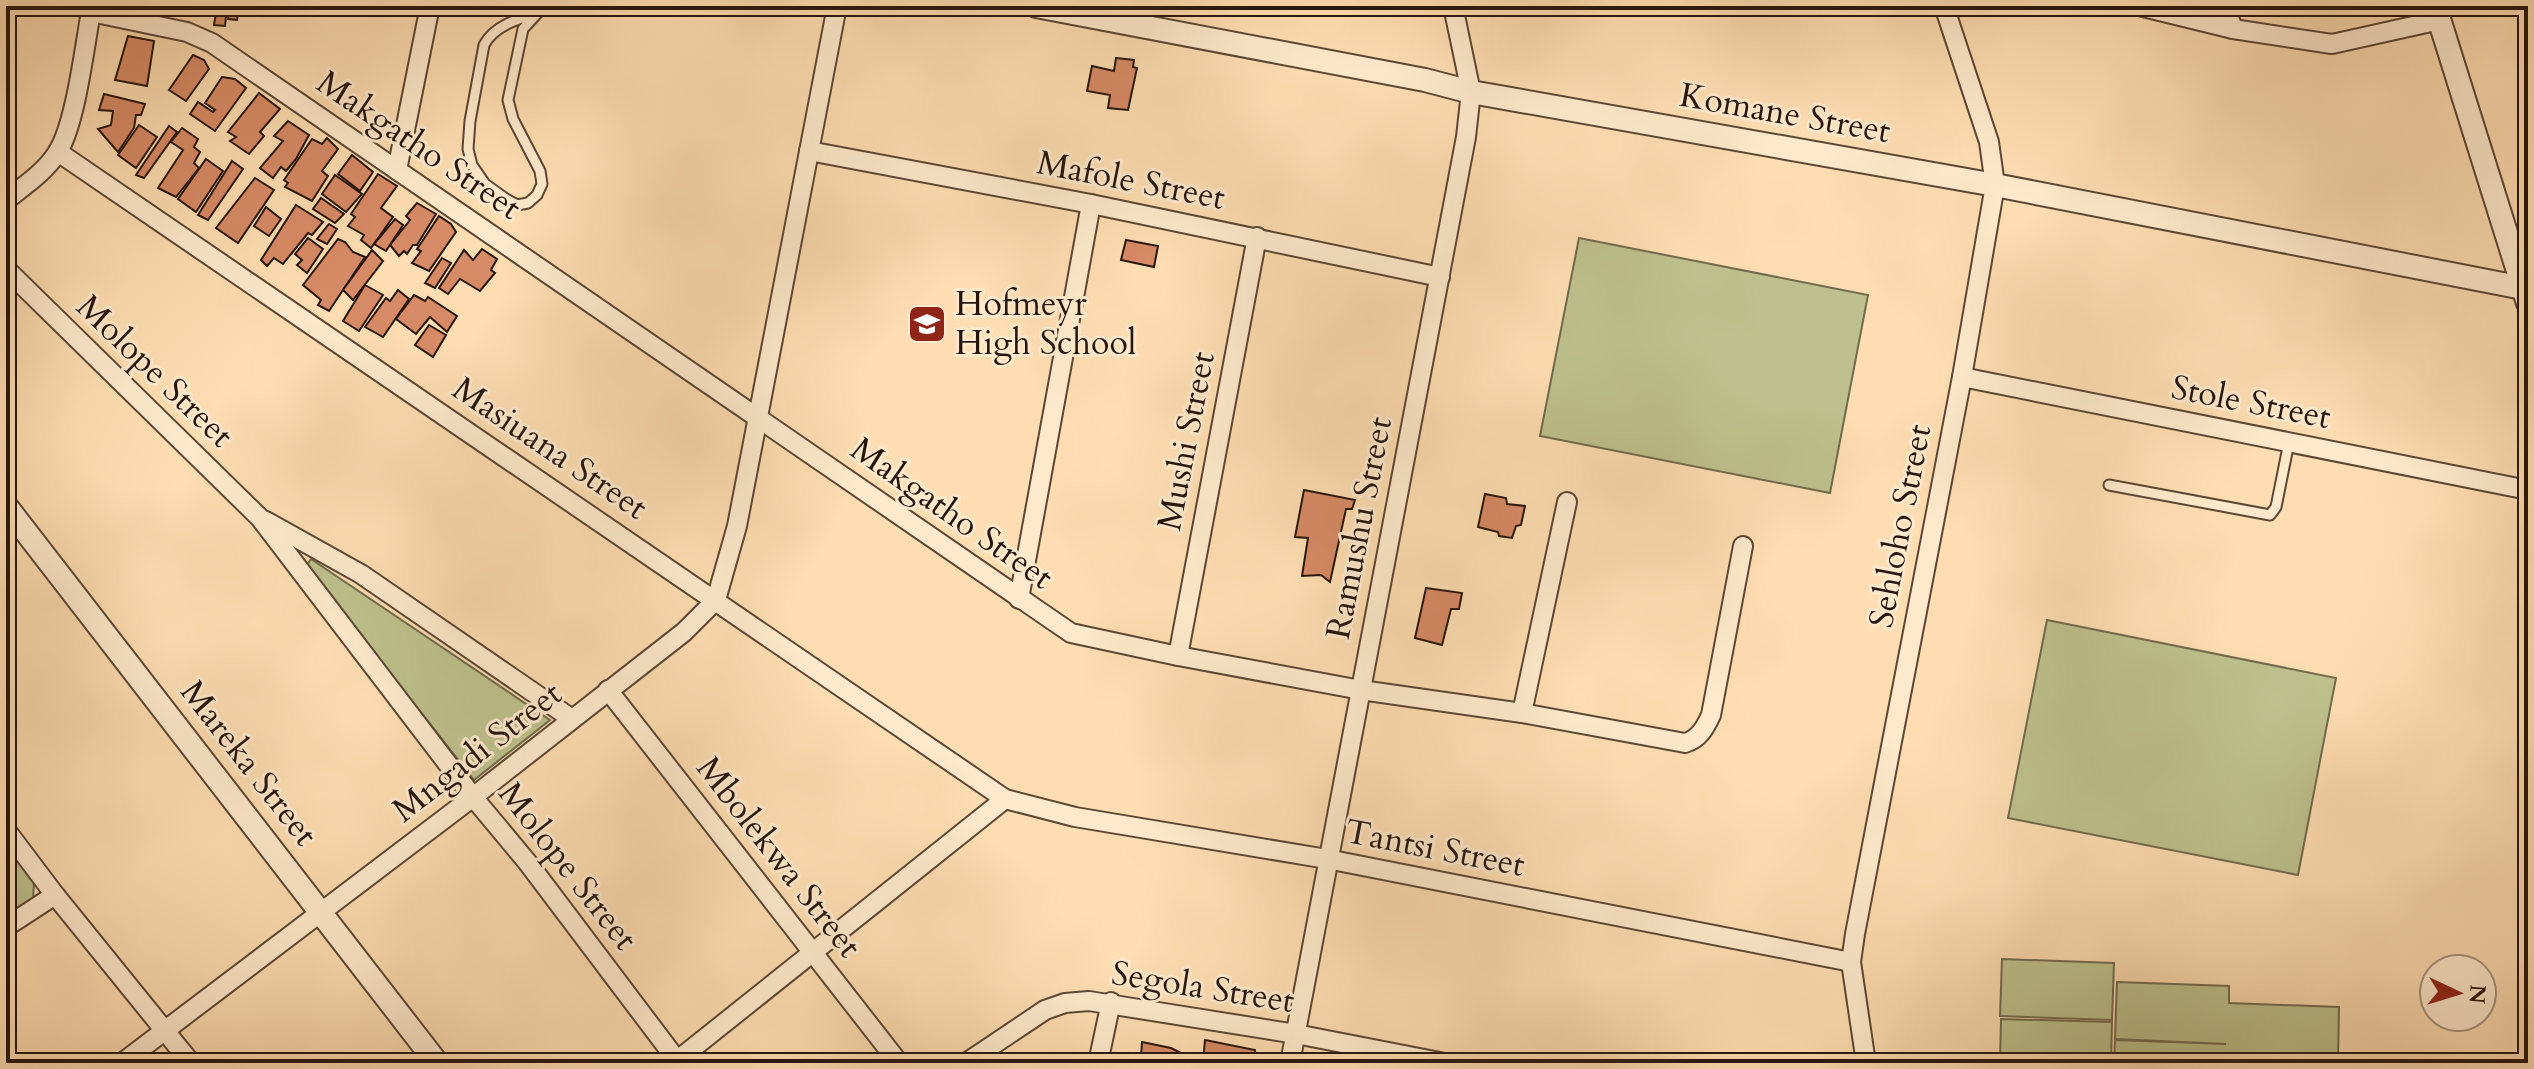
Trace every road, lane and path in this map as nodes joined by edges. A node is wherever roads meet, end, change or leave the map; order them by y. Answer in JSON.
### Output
{"nodes":[{"id":1,"x":430,"y":6,"type":"edge"},
{"id":2,"x":544,"y":6,"type":"edge"},
{"id":3,"x":837,"y":6,"type":"edge"},
{"id":4,"x":1036,"y":6,"type":"edge"},
{"id":5,"x":1453,"y":6,"type":"edge"},
{"id":6,"x":1944,"y":6,"type":"edge"},
{"id":7,"x":2139,"y":6,"type":"edge"},
{"id":8,"x":2225,"y":6,"type":"edge"},
{"id":9,"x":92,"y":9,"type":"edge"},
{"id":10,"x":2438,"y":13,"type":"edge"},
{"id":11,"x":536,"y":14,"type":"junction"},
{"id":12,"x":2233,"y":29,"type":"junction"},
{"id":13,"x":1471,"y":92,"type":"junction"},
{"id":14,"x":809,"y":151,"type":"junction"},
{"id":15,"x":58,"y":152,"type":"junction"},
{"id":16,"x":397,"y":170,"type":"junction"},
{"id":17,"x":1995,"y":185,"type":"junction"},
{"id":18,"x":6,"y":200,"type":"edge"},
{"id":19,"x":1091,"y":204,"type":"junction"},
{"id":20,"x":1257,"y":237,"type":"junction"},
{"id":21,"x":6,"y":269,"type":"edge"},
{"id":22,"x":1440,"y":277,"type":"junction"},
{"id":23,"x":2526,"y":296,"type":"edge"},
{"id":24,"x":1962,"y":377,"type":"junction"},
{"id":25,"x":758,"y":417,"type":"junction"},
{"id":26,"x":2289,"y":442,"type":"junction"},
{"id":27,"x":2109,"y":485,"type":"dead end"},
{"id":28,"x":2528,"y":490,"type":"edge"},
{"id":29,"x":1567,"y":502,"type":"dead end"},
{"id":30,"x":6,"y":506,"type":"edge"},
{"id":31,"x":260,"y":518,"type":"junction"},
{"id":32,"x":1743,"y":546,"type":"dead end"},
{"id":33,"x":1019,"y":599,"type":"junction"},
{"id":34,"x":716,"y":600,"type":"junction"},
{"id":35,"x":1178,"y":656,"type":"junction"},
{"id":36,"x":608,"y":690,"type":"junction"},
{"id":37,"x":1361,"y":690,"type":"junction"},
{"id":38,"x":1522,"y":713,"type":"junction"},
{"id":39,"x":572,"y":719,"type":"junction"},
{"id":40,"x":473,"y":797,"type":"junction"},
{"id":41,"x":1005,"y":799,"type":"junction"},
{"id":42,"x":6,"y":830,"type":"edge"},
{"id":43,"x":1327,"y":859,"type":"junction"},
{"id":44,"x":55,"y":895,"type":"junction"},
{"id":45,"x":322,"y":911,"type":"junction"},
{"id":46,"x":6,"y":927,"type":"edge"},
{"id":47,"x":812,"y":953,"type":"junction"},
{"id":48,"x":1851,"y":962,"type":"junction"},
{"id":49,"x":1111,"y":1002,"type":"junction"},
{"id":50,"x":165,"y":1029,"type":"junction"},
{"id":51,"x":1296,"y":1034,"type":"junction"},
{"id":52,"x":677,"y":1062,"type":"edge"},
{"id":53,"x":122,"y":1063,"type":"edge"},
{"id":54,"x":191,"y":1063,"type":"edge"},
{"id":55,"x":437,"y":1063,"type":"edge"},
{"id":56,"x":899,"y":1063,"type":"edge"},
{"id":57,"x":966,"y":1063,"type":"edge"},
{"id":58,"x":1098,"y":1063,"type":"edge"},
{"id":59,"x":1290,"y":1063,"type":"edge"},
{"id":60,"x":1445,"y":1063,"type":"edge"},
{"id":61,"x":1866,"y":1063,"type":"edge"}],
"edges":[{"from":1,"to":16,"type":"street"},
{"from":2,"to":11,"type":"lane"},
{"from":3,"to":14,"type":"street","name":"Mngadi Street"},
{"from":4,"to":13,"type":"street","name":"Komane Street"},
{"from":5,"to":13,"type":"street","name":"Ramushu Street"},
{"from":6,"to":17,"type":"street","name":"Sehloho Street"},
{"from":7,"to":12,"type":"street"},
{"from":8,"to":12,"type":"street"},
{"from":9,"to":15,"type":"street"},
{"from":9,"to":16,"type":"street","name":"Makgatho Street"},
{"from":10,"to":12,"type":"street"},
{"from":10,"to":23,"type":"street"},
{"from":11,"to":11,"type":"lane"},
{"from":13,"to":17,"type":"street","name":"Komane Street"},
{"from":13,"to":22,"type":"street","name":"Ramushu Street"},
{"from":14,"to":19,"type":"street","name":"Mafole Street"},
{"from":14,"to":25,"type":"street","name":"Mngadi Street"},
{"from":15,"to":18,"type":"street"},
{"from":15,"to":34,"type":"street","name":"Masiuana Street"},
{"from":16,"to":25,"type":"street","name":"Makgatho Street"},
{"from":17,"to":23,"type":"street","name":"Komane Street"},
{"from":17,"to":24,"type":"street","name":"Sehloho Street"},
{"from":19,"to":20,"type":"street","name":"Mafole Street"},
{"from":19,"to":33,"type":"street"},
{"from":20,"to":22,"type":"street","name":"Mafole Street"},
{"from":20,"to":35,"type":"street","name":"Mushi Street"},
{"from":21,"to":31,"type":"street","name":"Molope Street"},
{"from":22,"to":37,"type":"street","name":"Ramushu Street"},
{"from":24,"to":26,"type":"street","name":"Stole Street"},
{"from":24,"to":48,"type":"street","name":"Sehloho Street"},
{"from":25,"to":33,"type":"street","name":"Makgatho Street"},
{"from":25,"to":34,"type":"street","name":"Mngadi Street"},
{"from":26,"to":27,"type":"lane"},
{"from":26,"to":28,"type":"street","name":"Stole Street"},
{"from":29,"to":38,"type":"street"},
{"from":30,"to":45,"type":"street","name":"Mareka Street"},
{"from":31,"to":39,"type":"street","name":"Molope Street"},
{"from":31,"to":40,"type":"street","name":"Molope Street"},
{"from":32,"to":38,"type":"street","name":"Makgatho Street"},
{"from":33,"to":35,"type":"street","name":"Makgatho Street"},
{"from":34,"to":36,"type":"street","name":"Mngadi Street"},
{"from":34,"to":41,"type":"street","name":"Masiuana Street"},
{"from":35,"to":37,"type":"street","name":"Makgatho Street"},
{"from":36,"to":39,"type":"street","name":"Mngadi Street"},
{"from":36,"to":47,"type":"street","name":"Mbolekwa Street"},
{"from":37,"to":38,"type":"street","name":"Makgatho Street"},
{"from":37,"to":43,"type":"street","name":"Ramushu Street"},
{"from":39,"to":40,"type":"street","name":"Mngadi Street"},
{"from":40,"to":45,"type":"street","name":"Mngadi Street"},
{"from":40,"to":52,"type":"street","name":"Molope Street"},
{"from":41,"to":43,"type":"street","name":"Tantsi Street"},
{"from":41,"to":47,"type":"street"},
{"from":42,"to":44,"type":"street"},
{"from":43,"to":48,"type":"street","name":"Tantsi Street"},
{"from":43,"to":51,"type":"street","name":"Ramushu Street"},
{"from":44,"to":46,"type":"street"},
{"from":44,"to":50,"type":"street"},
{"from":45,"to":50,"type":"street","name":"Mngadi Street"},
{"from":45,"to":55,"type":"street","name":"Mareka Street"},
{"from":47,"to":52,"type":"street"},
{"from":47,"to":56,"type":"street","name":"Mbolekwa Street"},
{"from":48,"to":61,"type":"street","name":"Sehloho Street"},
{"from":49,"to":51,"type":"street","name":"Segola Street"},
{"from":49,"to":57,"type":"street","name":"Segola Street"},
{"from":49,"to":58,"type":"street"},
{"from":50,"to":53,"type":"street","name":"Mngadi Street"},
{"from":50,"to":54,"type":"street"},
{"from":51,"to":59,"type":"street","name":"Ramushu Street"},
{"from":51,"to":60,"type":"street","name":"Segola Street"}]}
